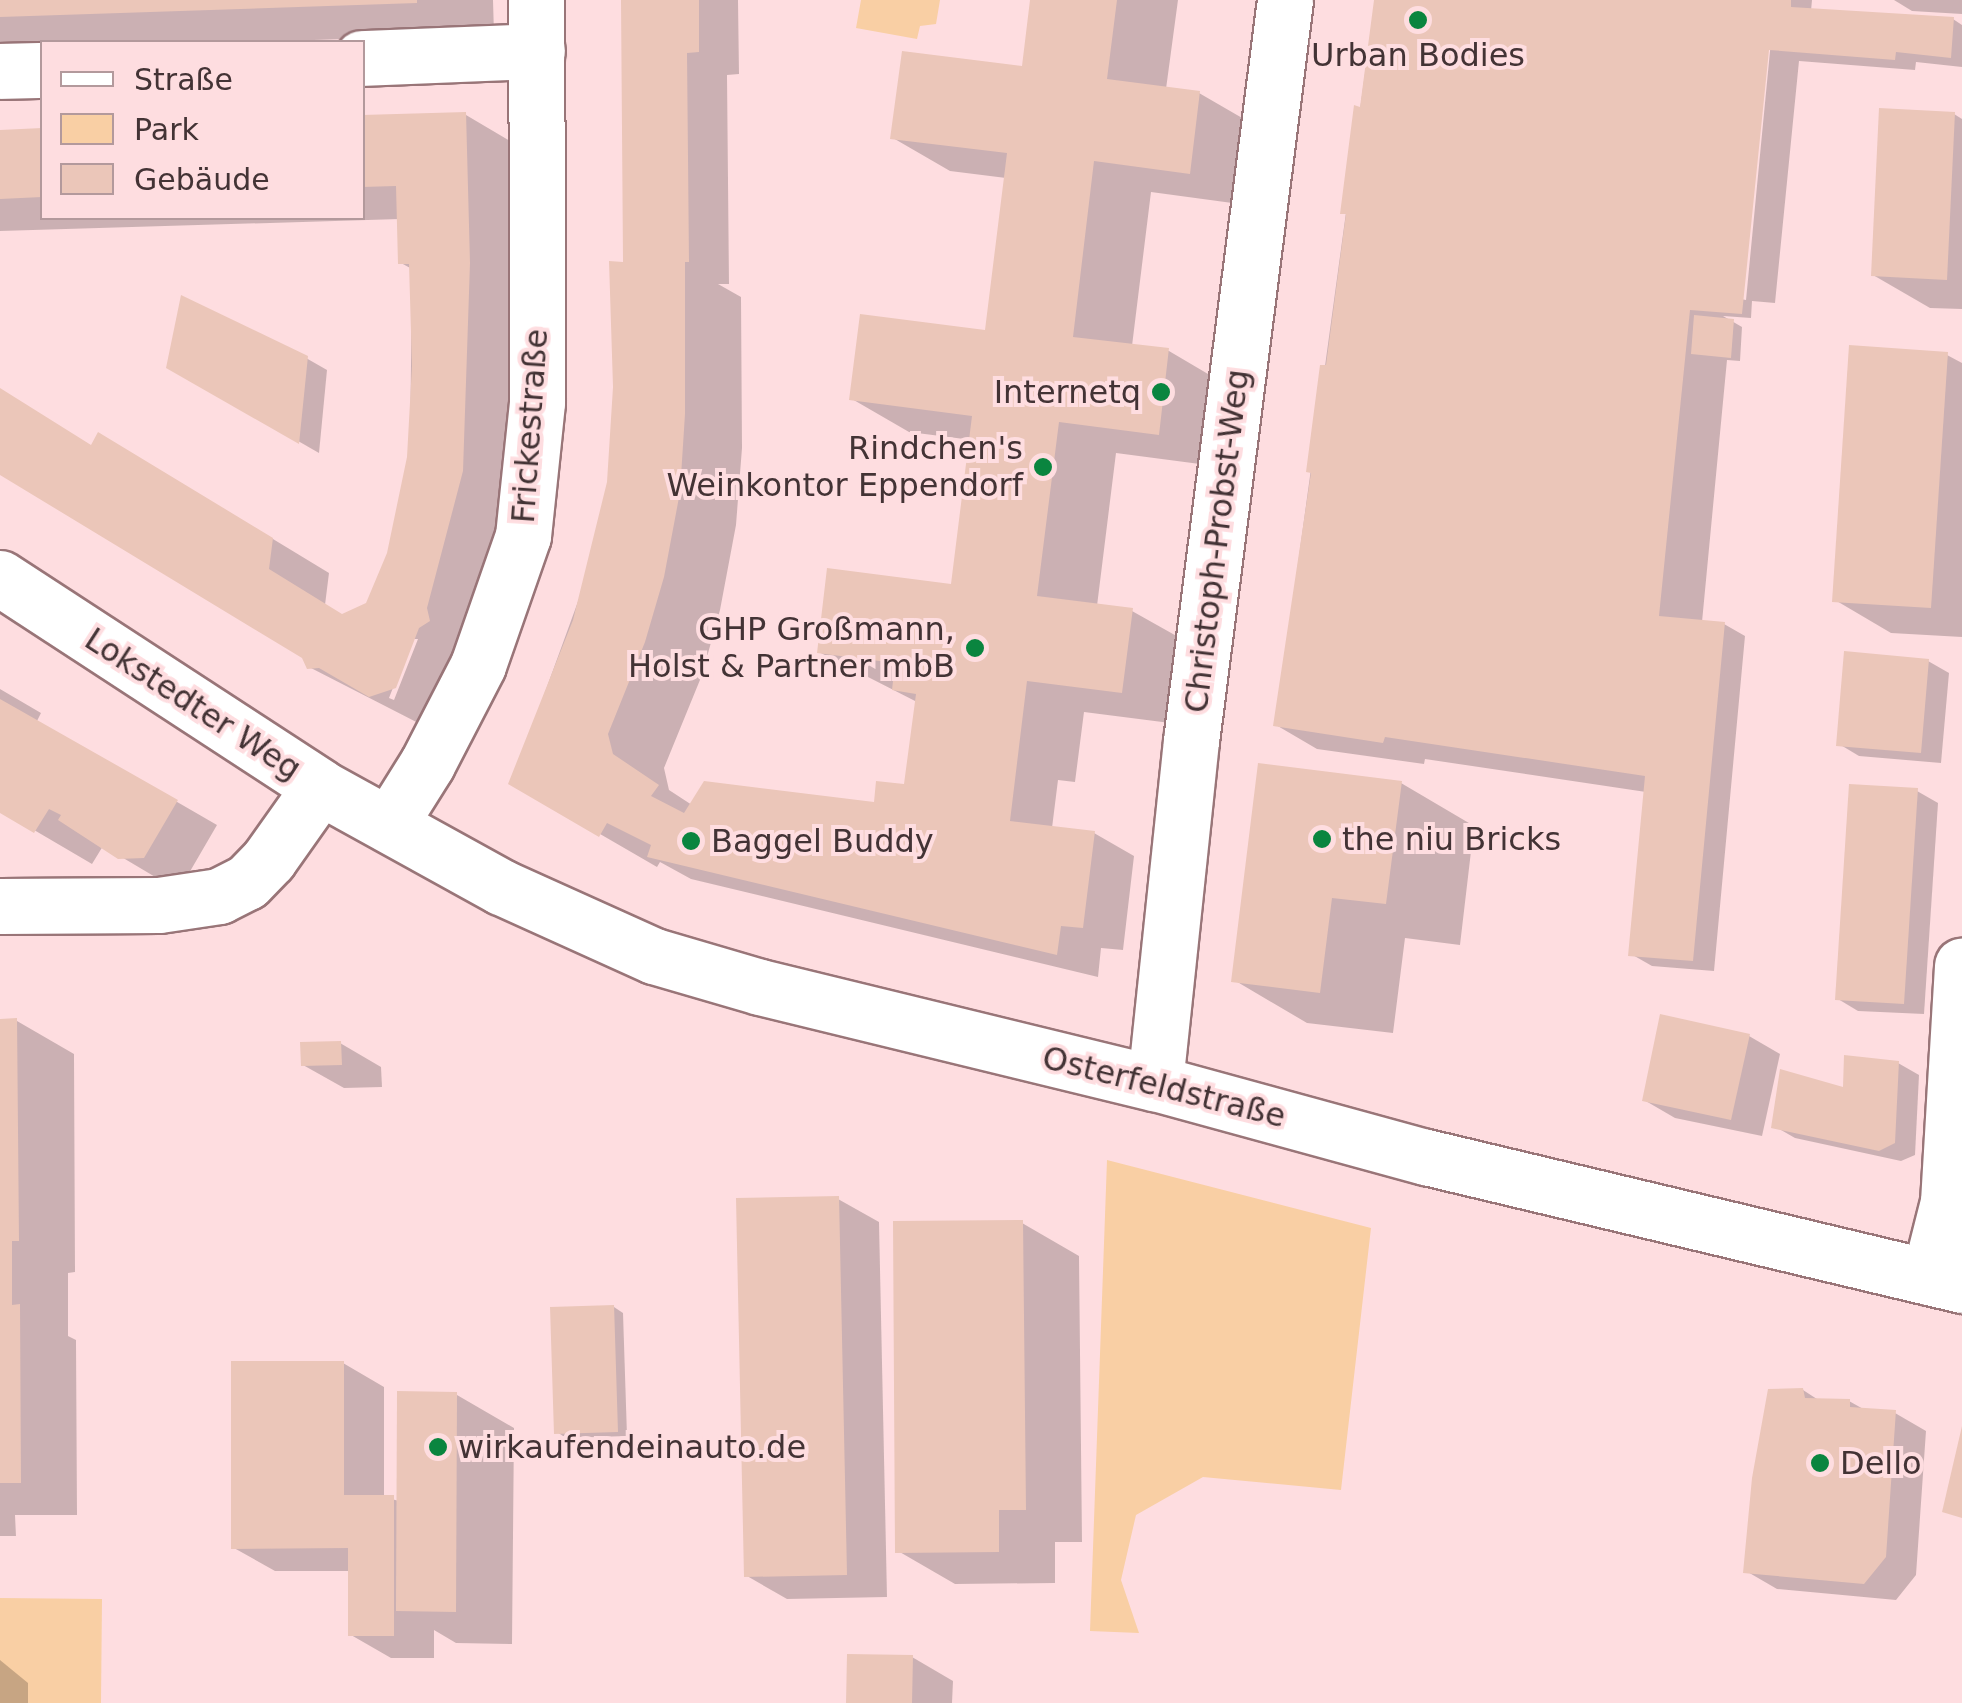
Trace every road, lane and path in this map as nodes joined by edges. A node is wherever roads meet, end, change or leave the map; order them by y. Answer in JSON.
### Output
{"nodes":[{"id":1,"x":1285,"y":0,"type":"edge"},
{"id":2,"x":537,"y":26,"type":"edge"},
{"id":3,"x":365,"y":57,"type":"edge"},
{"id":4,"x":40,"y":70,"type":"edge"},
{"id":5,"x":0,"y":71,"type":"edge"},
{"id":6,"x":0,"y":578,"type":"edge"},
{"id":7,"x":320,"y":787,"type":"junction"},
{"id":8,"x":390,"y":822,"type":"junction"},
{"id":9,"x":0,"y":906,"type":"edge"},
{"id":10,"x":1962,"y":965,"type":"edge"},
{"id":11,"x":1155,"y":1082,"type":"junction"},
{"id":12,"x":1945,"y":1281,"type":"edge"}],
"edges":[{"from":1,"to":11,"type":"street","name":"Christoph-Probst-Weg"},
{"from":2,"to":3,"type":"street"},
{"from":2,"to":8,"type":"street","name":"Frickestraße"},
{"from":4,"to":5,"type":"street"},
{"from":6,"to":7,"type":"street","name":"Lokstedter Weg"},
{"from":7,"to":8,"type":"street","name":"Lokstedter Weg"},
{"from":7,"to":9,"type":"street"},
{"from":8,"to":11,"type":"street","name":"Osterfeldstraße"},
{"from":10,"to":12,"type":"street"},
{"from":11,"to":12,"type":"street","name":"Osterfeldstraße"}]}
